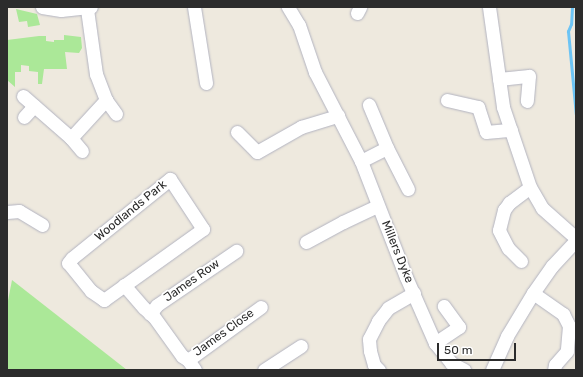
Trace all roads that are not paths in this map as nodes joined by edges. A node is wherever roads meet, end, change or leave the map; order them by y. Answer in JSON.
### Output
{"nodes":[{"id":1,"x":42,"y":7,"type":"edge"},
{"id":2,"x":194,"y":7,"type":"edge"},
{"id":3,"x":288,"y":7,"type":"edge"},
{"id":4,"x":490,"y":7,"type":"edge"},
{"id":5,"x":89,"y":8,"type":"edge"},
{"id":6,"x":499,"y":79,"type":"junction"},
{"id":7,"x":206,"y":83,"type":"dead end"},
{"id":8,"x":23,"y":96,"type":"dead end"},
{"id":9,"x":106,"y":100,"type":"junction"},
{"id":10,"x":447,"y":100,"type":"dead end"},
{"id":11,"x":526,"y":101,"type":"dead end"},
{"id":12,"x":369,"y":105,"type":"dead end"},
{"id":13,"x":34,"y":106,"type":"junction"},
{"id":14,"x":116,"y":114,"type":"dead end"},
{"id":15,"x":338,"y":116,"type":"junction"},
{"id":16,"x":24,"y":117,"type":"dead end"},
{"id":17,"x":511,"y":130,"type":"junction"},
{"id":18,"x":236,"y":132,"type":"dead end"},
{"id":19,"x":71,"y":138,"type":"junction"},
{"id":20,"x":387,"y":148,"type":"junction"},
{"id":21,"x":82,"y":151,"type":"dead end"},
{"id":22,"x":361,"y":161,"type":"junction"},
{"id":23,"x":530,"y":188,"type":"junction"},
{"id":24,"x":408,"y":189,"type":"dead end"},
{"id":25,"x":378,"y":206,"type":"junction"},
{"id":26,"x":7,"y":212,"type":"edge"},
{"id":27,"x":42,"y":225,"type":"dead end"},
{"id":28,"x":576,"y":239,"type":"edge"},
{"id":29,"x":304,"y":243,"type":"dead end"},
{"id":30,"x":236,"y":251,"type":"dead end"},
{"id":31,"x":520,"y":261,"type":"dead end"},
{"id":32,"x":124,"y":285,"type":"junction"},
{"id":33,"x":533,"y":292,"type":"junction"},
{"id":34,"x":414,"y":293,"type":"junction"},
{"id":35,"x":444,"y":306,"type":"dead end"},
{"id":36,"x":261,"y":307,"type":"dead end"},
{"id":37,"x":150,"y":314,"type":"junction"},
{"id":38,"x":435,"y":343,"type":"junction"},
{"id":39,"x":301,"y":346,"type":"dead end"},
{"id":40,"x":572,"y":353,"type":"edge"},
{"id":41,"x":191,"y":365,"type":"edge"},
{"id":42,"x":449,"y":366,"type":"edge"},
{"id":43,"x":264,"y":370,"type":"edge"},
{"id":44,"x":379,"y":370,"type":"edge"},
{"id":45,"x":464,"y":370,"type":"edge"},
{"id":46,"x":492,"y":370,"type":"edge"},
{"id":47,"x":554,"y":370,"type":"edge"}],
"edges":[{"from":1,"to":5,"type":"street"},
{"from":2,"to":7,"type":"street"},
{"from":3,"to":15,"type":"street","name":"Millers Dyke"},
{"from":4,"to":6,"type":"street"},
{"from":5,"to":9,"type":"street"},
{"from":6,"to":11,"type":"street"},
{"from":6,"to":17,"type":"street"},
{"from":8,"to":13,"type":"street"},
{"from":9,"to":14,"type":"street"},
{"from":9,"to":19,"type":"street"},
{"from":10,"to":17,"type":"street"},
{"from":12,"to":20,"type":"street"},
{"from":13,"to":16,"type":"street"},
{"from":13,"to":19,"type":"street"},
{"from":15,"to":18,"type":"street"},
{"from":15,"to":22,"type":"street","name":"Millers Dyke"},
{"from":17,"to":23,"type":"street"},
{"from":19,"to":21,"type":"street"},
{"from":20,"to":22,"type":"street"},
{"from":20,"to":24,"type":"street"},
{"from":22,"to":25,"type":"street","name":"Millers Dyke"},
{"from":23,"to":28,"type":"street"},
{"from":23,"to":31,"type":"street"},
{"from":25,"to":29,"type":"street"},
{"from":25,"to":34,"type":"street","name":"Millers Dyke"},
{"from":26,"to":27,"type":"street"},
{"from":28,"to":33,"type":"street"},
{"from":30,"to":37,"type":"street","name":"James Row"},
{"from":32,"to":32,"type":"street","name":"Woodlands Park"},
{"from":32,"to":37,"type":"street"},
{"from":33,"to":40,"type":"street"},
{"from":33,"to":46,"type":"street"},
{"from":34,"to":38,"type":"street","name":"Millers Dyke"},
{"from":34,"to":44,"type":"street"},
{"from":35,"to":38,"type":"street"},
{"from":36,"to":41,"type":"street","name":"James Close"},
{"from":37,"to":41,"type":"street"},
{"from":38,"to":42,"type":"street","name":"Millers Dyke"},
{"from":39,"to":43,"type":"street"},
{"from":40,"to":47,"type":"street"},
{"from":42,"to":45,"type":"street","name":"Millers Dyke"}]}
